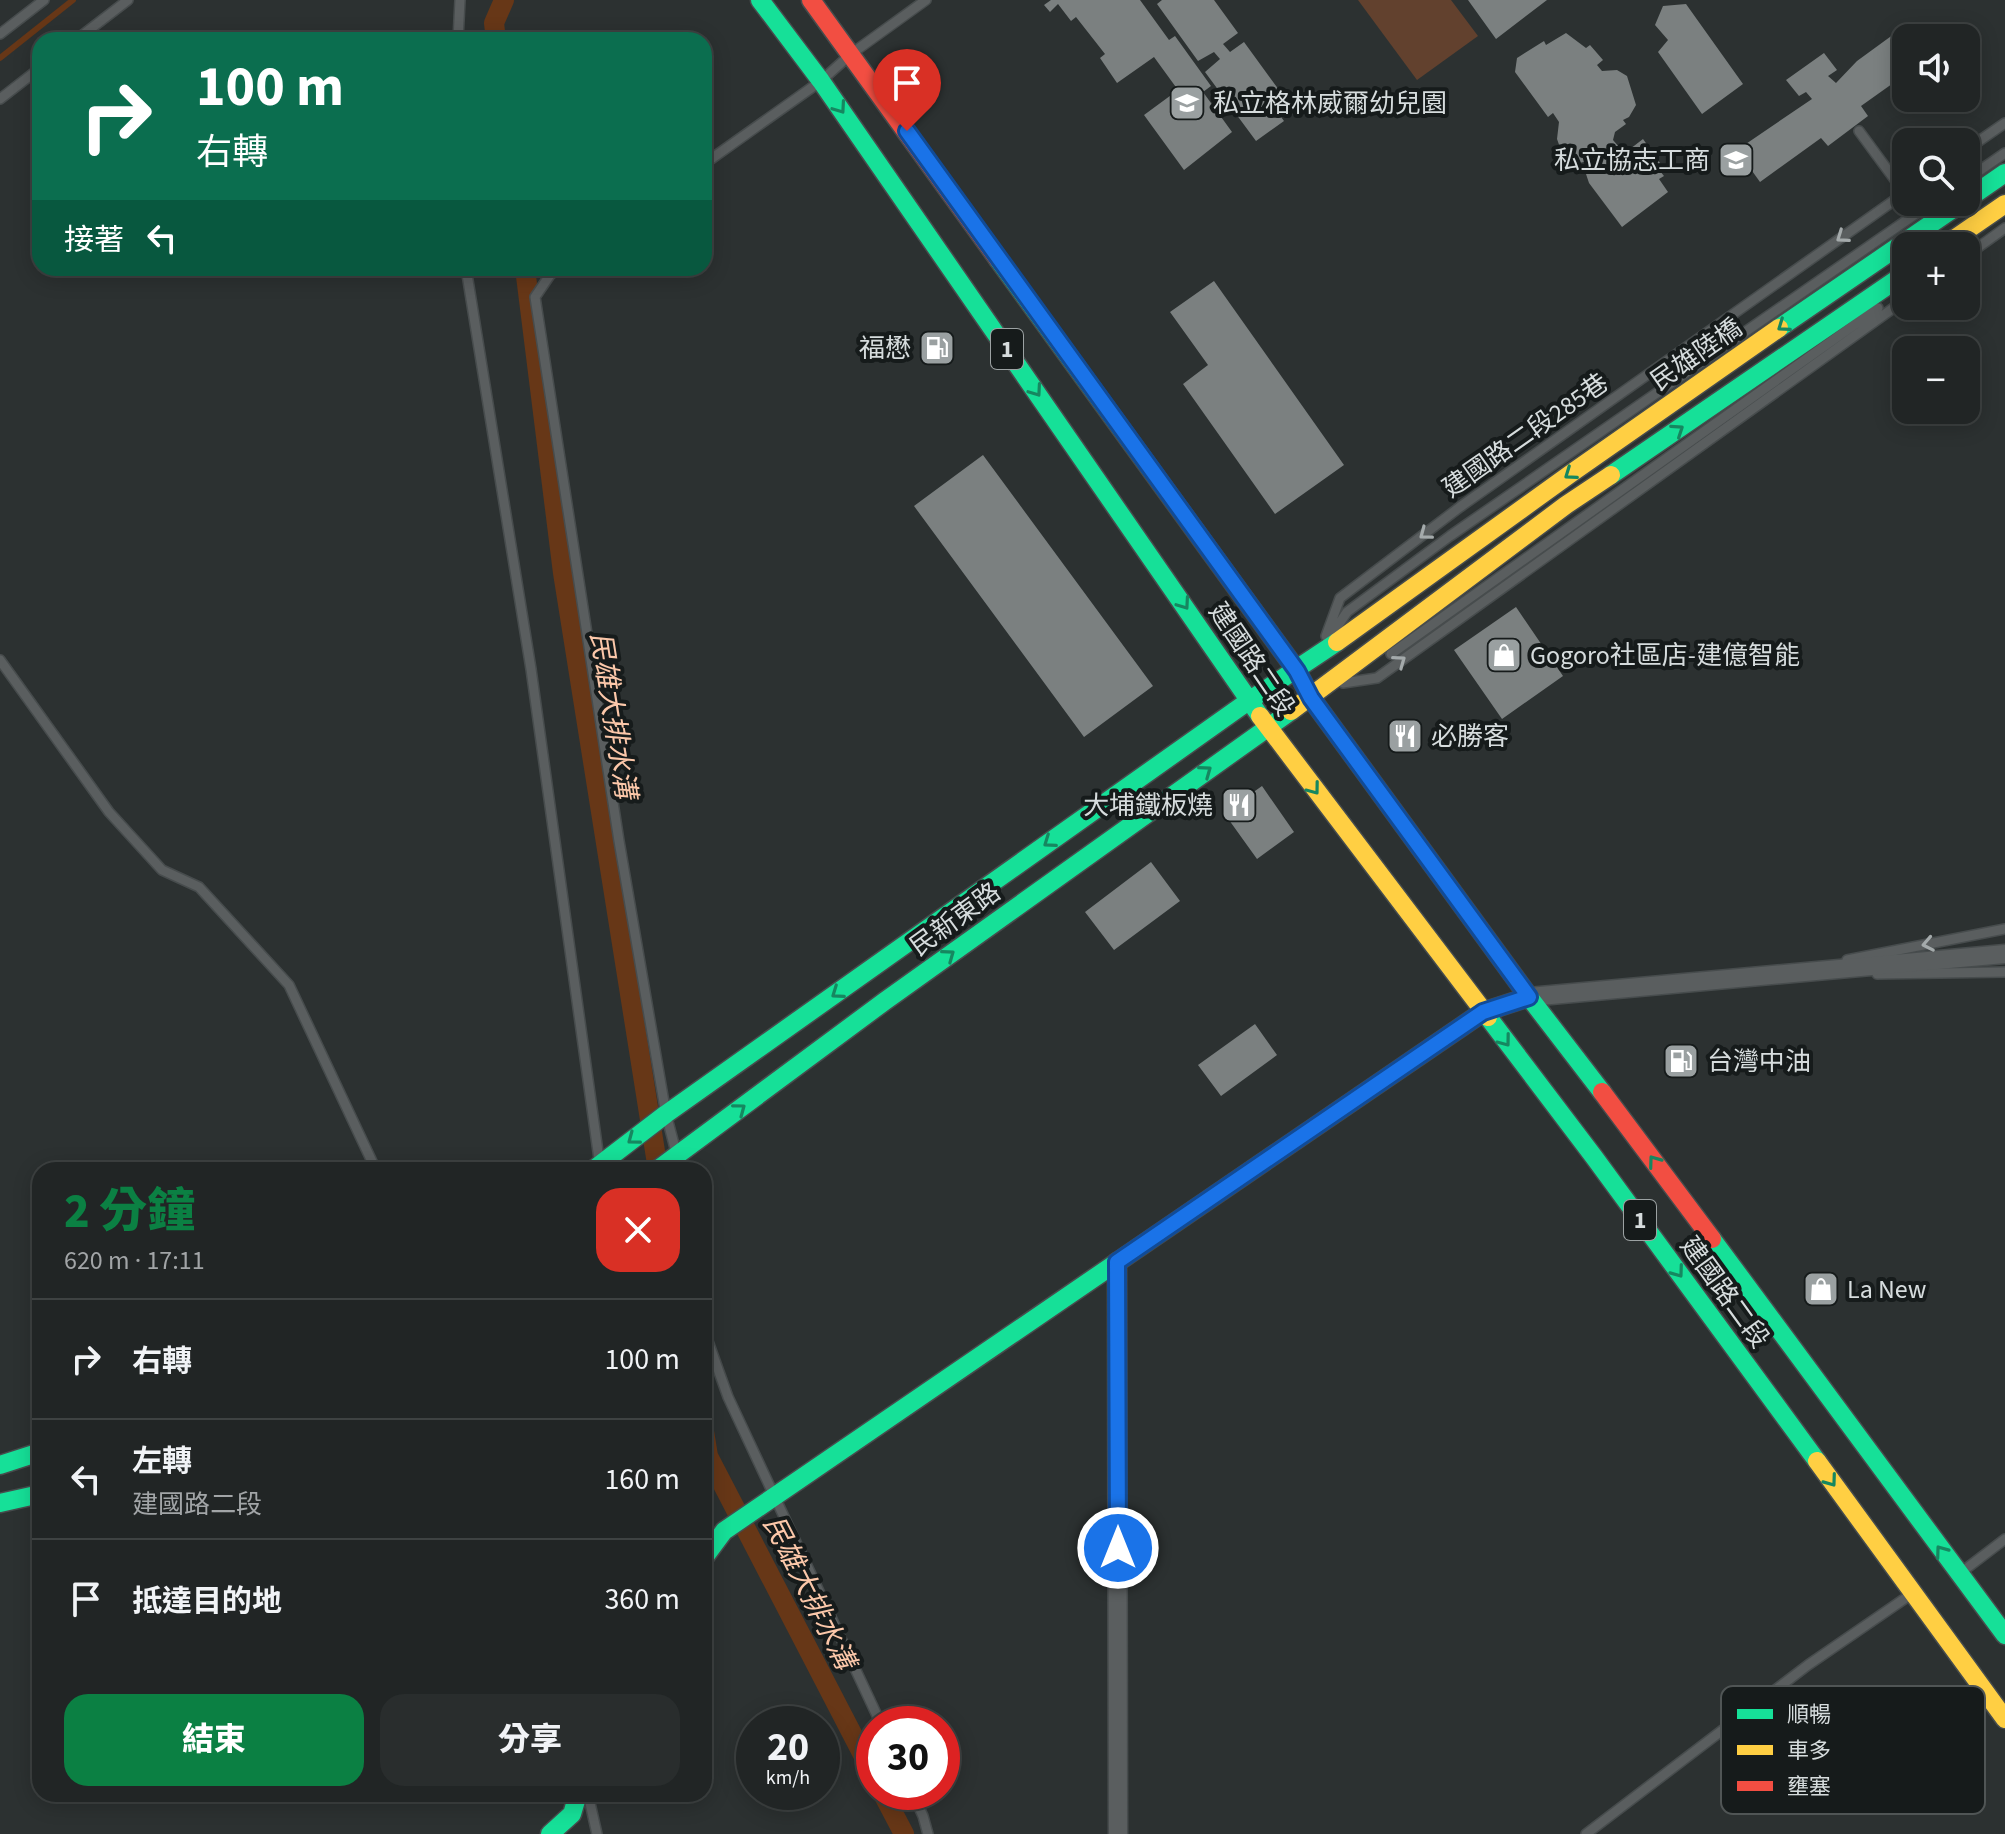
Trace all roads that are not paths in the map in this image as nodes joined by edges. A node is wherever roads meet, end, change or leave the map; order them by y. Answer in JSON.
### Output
{"nodes":[{"id":1,"x":44,"y":0,"type":"edge"},
{"id":2,"x":128,"y":0,"type":"edge"},
{"id":3,"x":460,"y":0,"type":"edge"},
{"id":4,"x":760,"y":0,"type":"edge"},
{"id":5,"x":811,"y":0,"type":"edge"},
{"id":6,"x":926,"y":0,"type":"edge"},
{"id":7,"x":86,"y":32,"type":"edge"},
{"id":8,"x":458,"y":32,"type":"edge"},
{"id":9,"x":0,"y":34,"type":"edge"},
{"id":10,"x":851,"y":54,"type":"junction"},
{"id":11,"x":32,"y":74,"type":"edge"},
{"id":12,"x":821,"y":81,"type":"junction"},
{"id":13,"x":0,"y":99,"type":"edge"},
{"id":14,"x":2005,"y":123,"type":"edge"},
{"id":15,"x":1859,"y":131,"type":"dead end"},
{"id":16,"x":1980,"y":140,"type":"edge"},
{"id":17,"x":2005,"y":153,"type":"edge"},
{"id":18,"x":712,"y":158,"type":"edge"},
{"id":19,"x":1980,"y":170,"type":"edge"},
{"id":20,"x":2005,"y":173,"type":"edge"},
{"id":21,"x":1892,"y":176,"type":"edge"},
{"id":22,"x":1980,"y":190,"type":"edge"},
{"id":23,"x":1892,"y":201,"type":"edge"},
{"id":24,"x":2005,"y":204,"type":"edge"},
{"id":25,"x":1913,"y":216,"type":"edge"},
{"id":26,"x":1942,"y":216,"type":"edge"},
{"id":27,"x":2005,"y":216,"type":"edge"},
{"id":28,"x":2005,"y":228,"type":"edge"},
{"id":29,"x":1964,"y":232,"type":"edge"},
{"id":30,"x":1980,"y":234,"type":"edge"},
{"id":31,"x":1980,"y":246,"type":"edge"},
{"id":32,"x":467,"y":276,"type":"edge"},
{"id":33,"x":549,"y":276,"type":"edge"},
{"id":34,"x":1892,"y":283,"type":"edge"},
{"id":35,"x":1892,"y":297,"type":"edge"},
{"id":36,"x":1892,"y":309,"type":"edge"},
{"id":37,"x":1455,"y":544,"type":"junction"},
{"id":38,"x":1481,"y":579,"type":"junction"},
{"id":39,"x":1319,"y":657,"type":"junction"},
{"id":40,"x":0,"y":660,"type":"edge"},
{"id":41,"x":1378,"y":663,"type":"dead end"},
{"id":42,"x":1365,"y":668,"type":"dead end"},
{"id":43,"x":1297,"y":671,"type":"junction"},
{"id":44,"x":1327,"y":685,"type":"junction"},
{"id":45,"x":1311,"y":698,"type":"junction"},
{"id":46,"x":1250,"y":700,"type":"junction"},
{"id":47,"x":1267,"y":727,"type":"junction"},
{"id":48,"x":2005,"y":929,"type":"edge"},
{"id":49,"x":2005,"y":954,"type":"edge"},
{"id":50,"x":2005,"y":972,"type":"edge"},
{"id":51,"x":1769,"y":975,"type":"junction"},
{"id":52,"x":1529,"y":997,"type":"junction"},
{"id":53,"x":1483,"y":1012,"type":"junction"},
{"id":54,"x":666,"y":1114,"type":"junction"},
{"id":55,"x":372,"y":1162,"type":"edge"},
{"id":56,"x":597,"y":1162,"type":"edge"},
{"id":57,"x":606,"y":1162,"type":"edge"},
{"id":58,"x":678,"y":1162,"type":"edge"},
{"id":59,"x":679,"y":1162,"type":"edge"},
{"id":60,"x":1117,"y":1262,"type":"junction"},
{"id":61,"x":712,"y":1352,"type":"edge"},
{"id":62,"x":32,"y":1455,"type":"edge"},
{"id":63,"x":0,"y":1465,"type":"edge"},
{"id":64,"x":32,"y":1496,"type":"edge"},
{"id":65,"x":775,"y":1496,"type":"junction"},
{"id":66,"x":0,"y":1503,"type":"edge"},
{"id":67,"x":2005,"y":1539,"type":"edge"},
{"id":68,"x":712,"y":1547,"type":"edge"},
{"id":69,"x":1958,"y":1574,"type":"junction"},
{"id":70,"x":1913,"y":1594,"type":"junction"},
{"id":71,"x":2005,"y":1635,"type":"edge"},
{"id":72,"x":1780,"y":1686,"type":"edge"},
{"id":73,"x":1981,"y":1686,"type":"edge"},
{"id":74,"x":1985,"y":1692,"type":"edge"},
{"id":75,"x":873,"y":1706,"type":"edge"},
{"id":76,"x":2005,"y":1719,"type":"edge"},
{"id":77,"x":1721,"y":1731,"type":"edge"},
{"id":78,"x":576,"y":1802,"type":"edge"},
{"id":79,"x":590,"y":1802,"type":"edge"},
{"id":80,"x":920,"y":1810,"type":"edge"},
{"id":81,"x":550,"y":1834,"type":"edge"},
{"id":82,"x":597,"y":1834,"type":"edge"},
{"id":83,"x":928,"y":1834,"type":"edge"},
{"id":84,"x":1118,"y":1834,"type":"edge"},
{"id":85,"x":1586,"y":1834,"type":"edge"}],
"edges":[{"from":1,"to":9,"type":"lane"},
{"from":2,"to":7,"type":"lane"},
{"from":3,"to":8,"type":"lane"},
{"from":4,"to":12,"type":"main road","name":"建國路二段","number":"1"},
{"from":5,"to":10,"type":"main road","name":"建國路二段","number":"1"},
{"from":6,"to":10,"type":"lane"},
{"from":10,"to":12,"type":"lane"},
{"from":10,"to":43,"type":"main road","name":"建國路二段","number":"1"},
{"from":11,"to":13,"type":"lane"},
{"from":12,"to":18,"type":"lane"},
{"from":12,"to":46,"type":"main road","name":"建國路二段","number":"1","one_way":true},
{"from":14,"to":16,"type":"lane"},
{"from":15,"to":21,"type":"lane"},
{"from":17,"to":19,"type":"lane"},
{"from":20,"to":22,"type":"main road","name":"民雄陸橋"},
{"from":23,"to":39,"type":"lane","name":"建國路二段285巷","one_way":true},
{"from":24,"to":29,"type":"main road"},
{"from":25,"to":37,"type":"lane","name":"民雄陸橋"},
{"from":26,"to":37,"type":"main road","name":"民雄陸橋","one_way":true},
{"from":27,"to":30,"type":"lane"},
{"from":28,"to":31,"type":"lane"},
{"from":32,"to":56,"type":"lane"},
{"from":33,"to":54,"type":"lane"},
{"from":38,"to":34,"type":"main road","name":"民雄陸橋","one_way":true},
{"from":35,"to":38,"type":"lane"},
{"from":44,"to":36,"type":"lane","one_way":true},
{"from":37,"to":39,"type":"main road","name":"民新東路"},
{"from":38,"to":41,"type":"lane"},
{"from":38,"to":44,"type":"main road","name":"民雄陸橋"},
{"from":39,"to":43,"type":"main road","name":"民新東路"},
{"from":40,"to":55,"type":"lane"},
{"from":42,"to":44,"type":"lane"},
{"from":43,"to":45,"type":"main road","name":"建國路二段","number":"1"},
{"from":43,"to":46,"type":"main road","name":"民新東路"},
{"from":44,"to":45,"type":"main road","name":"民新東路"},
{"from":45,"to":47,"type":"main road","name":"民新東路"},
{"from":45,"to":52,"type":"main road","name":"建國路二段","number":"1"},
{"from":46,"to":47,"type":"main road","name":"建國路二段","number":"1"},
{"from":46,"to":54,"type":"main road","name":"民新東路","one_way":true},
{"from":47,"to":53,"type":"main road","name":"建國路二段","number":"1","one_way":true},
{"from":59,"to":47,"type":"main road","name":"民新東路","one_way":true},
{"from":48,"to":51,"type":"lane","one_way":true},
{"from":49,"to":51,"type":"street"},
{"from":50,"to":51,"type":"lane"},
{"from":51,"to":52,"type":"street"},
{"from":52,"to":53,"type":"street"},
{"from":69,"to":52,"type":"main road","name":"建國路二段","number":"1","one_way":true},
{"from":53,"to":60,"type":"main road"},
{"from":53,"to":70,"type":"main road","name":"建國路二段","number":"1","one_way":true},
{"from":54,"to":57,"type":"main road","name":"民新東路","one_way":true},
{"from":54,"to":58,"type":"lane"},
{"from":60,"to":65,"type":"main road"},
{"from":60,"to":84,"type":"street"},
{"from":61,"to":65,"type":"lane"},
{"from":62,"to":63,"type":"main road"},
{"from":64,"to":66,"type":"main road"},
{"from":65,"to":68,"type":"main road"},
{"from":65,"to":75,"type":"lane"},
{"from":67,"to":69,"type":"lane"},
{"from":69,"to":71,"type":"main road","name":"建國路二段","number":"1"},
{"from":70,"to":72,"type":"lane"},
{"from":70,"to":73,"type":"main road","name":"建國路二段","number":"1"},
{"from":74,"to":76,"type":"main road","name":"建國路二段","number":"1"},
{"from":77,"to":85,"type":"lane"},
{"from":78,"to":81,"type":"main road"},
{"from":79,"to":82,"type":"lane"},
{"from":80,"to":83,"type":"lane"}]}
